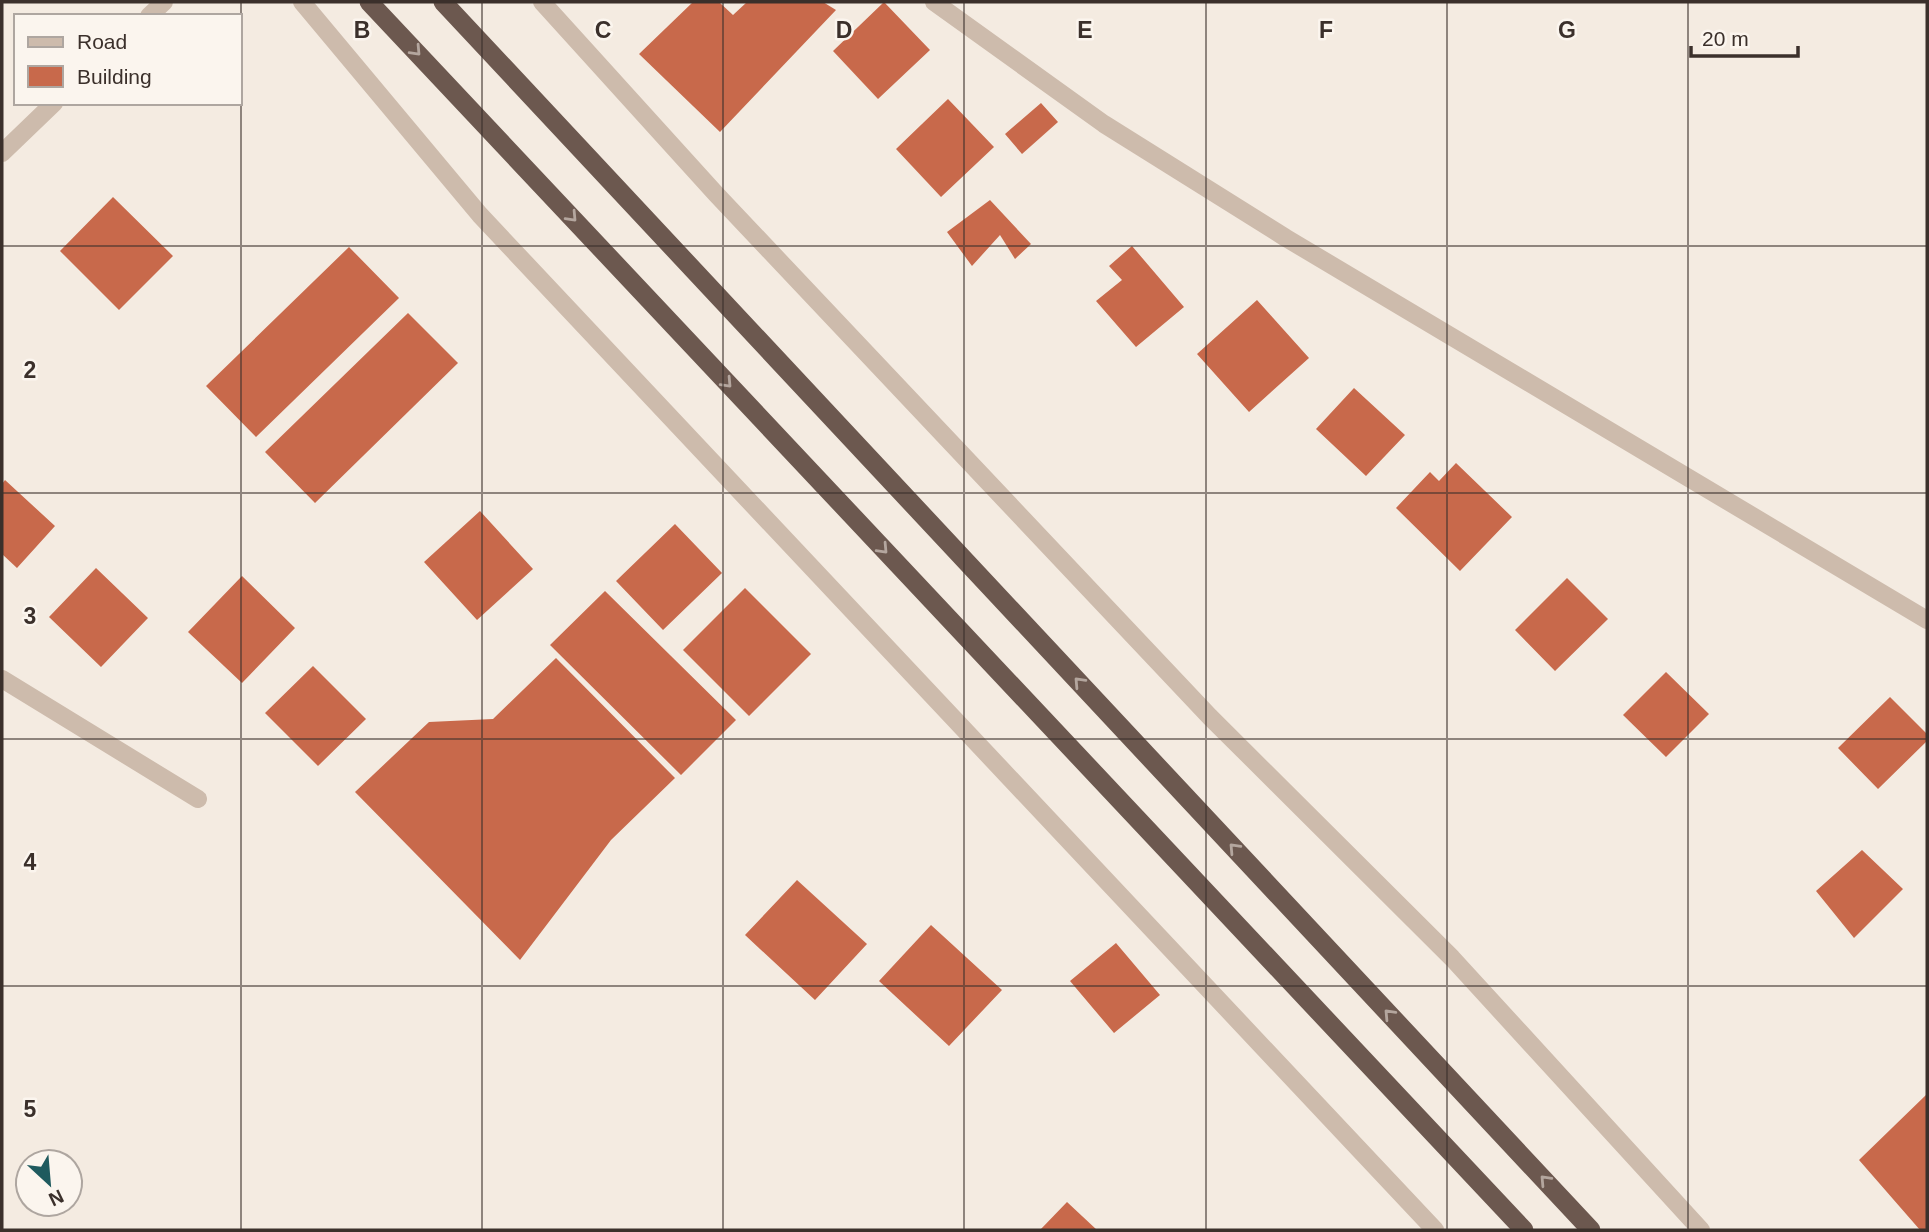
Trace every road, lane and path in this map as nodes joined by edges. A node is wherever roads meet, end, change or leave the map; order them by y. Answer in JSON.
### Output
{"nodes":[{"id":1,"x":164,"y":2,"type":"edge"},
{"id":2,"x":302,"y":2,"type":"edge"},
{"id":3,"x":369,"y":2,"type":"edge"},
{"id":4,"x":443,"y":2,"type":"edge"},
{"id":5,"x":542,"y":2,"type":"edge"},
{"id":6,"x":934,"y":2,"type":"edge"},
{"id":7,"x":151,"y":14,"type":"edge"},
{"id":8,"x":52,"y":105,"type":"edge"},
{"id":9,"x":2,"y":153,"type":"edge"},
{"id":10,"x":1927,"y":620,"type":"edge"},
{"id":11,"x":2,"y":679,"type":"edge"},
{"id":12,"x":198,"y":799,"type":"dead end"},
{"id":13,"x":1435,"y":1230,"type":"edge"},
{"id":14,"x":1524,"y":1230,"type":"edge"},
{"id":15,"x":1591,"y":1230,"type":"edge"},
{"id":16,"x":1701,"y":1230,"type":"edge"}],
"edges":[{"from":1,"to":7,"type":"street"},
{"from":2,"to":13,"type":"street"},
{"from":3,"to":14,"type":"highway","one_way":true},
{"from":15,"to":4,"type":"highway","one_way":true},
{"from":5,"to":16,"type":"street"},
{"from":6,"to":10,"type":"street"},
{"from":8,"to":9,"type":"street"},
{"from":11,"to":12,"type":"street"}]}
